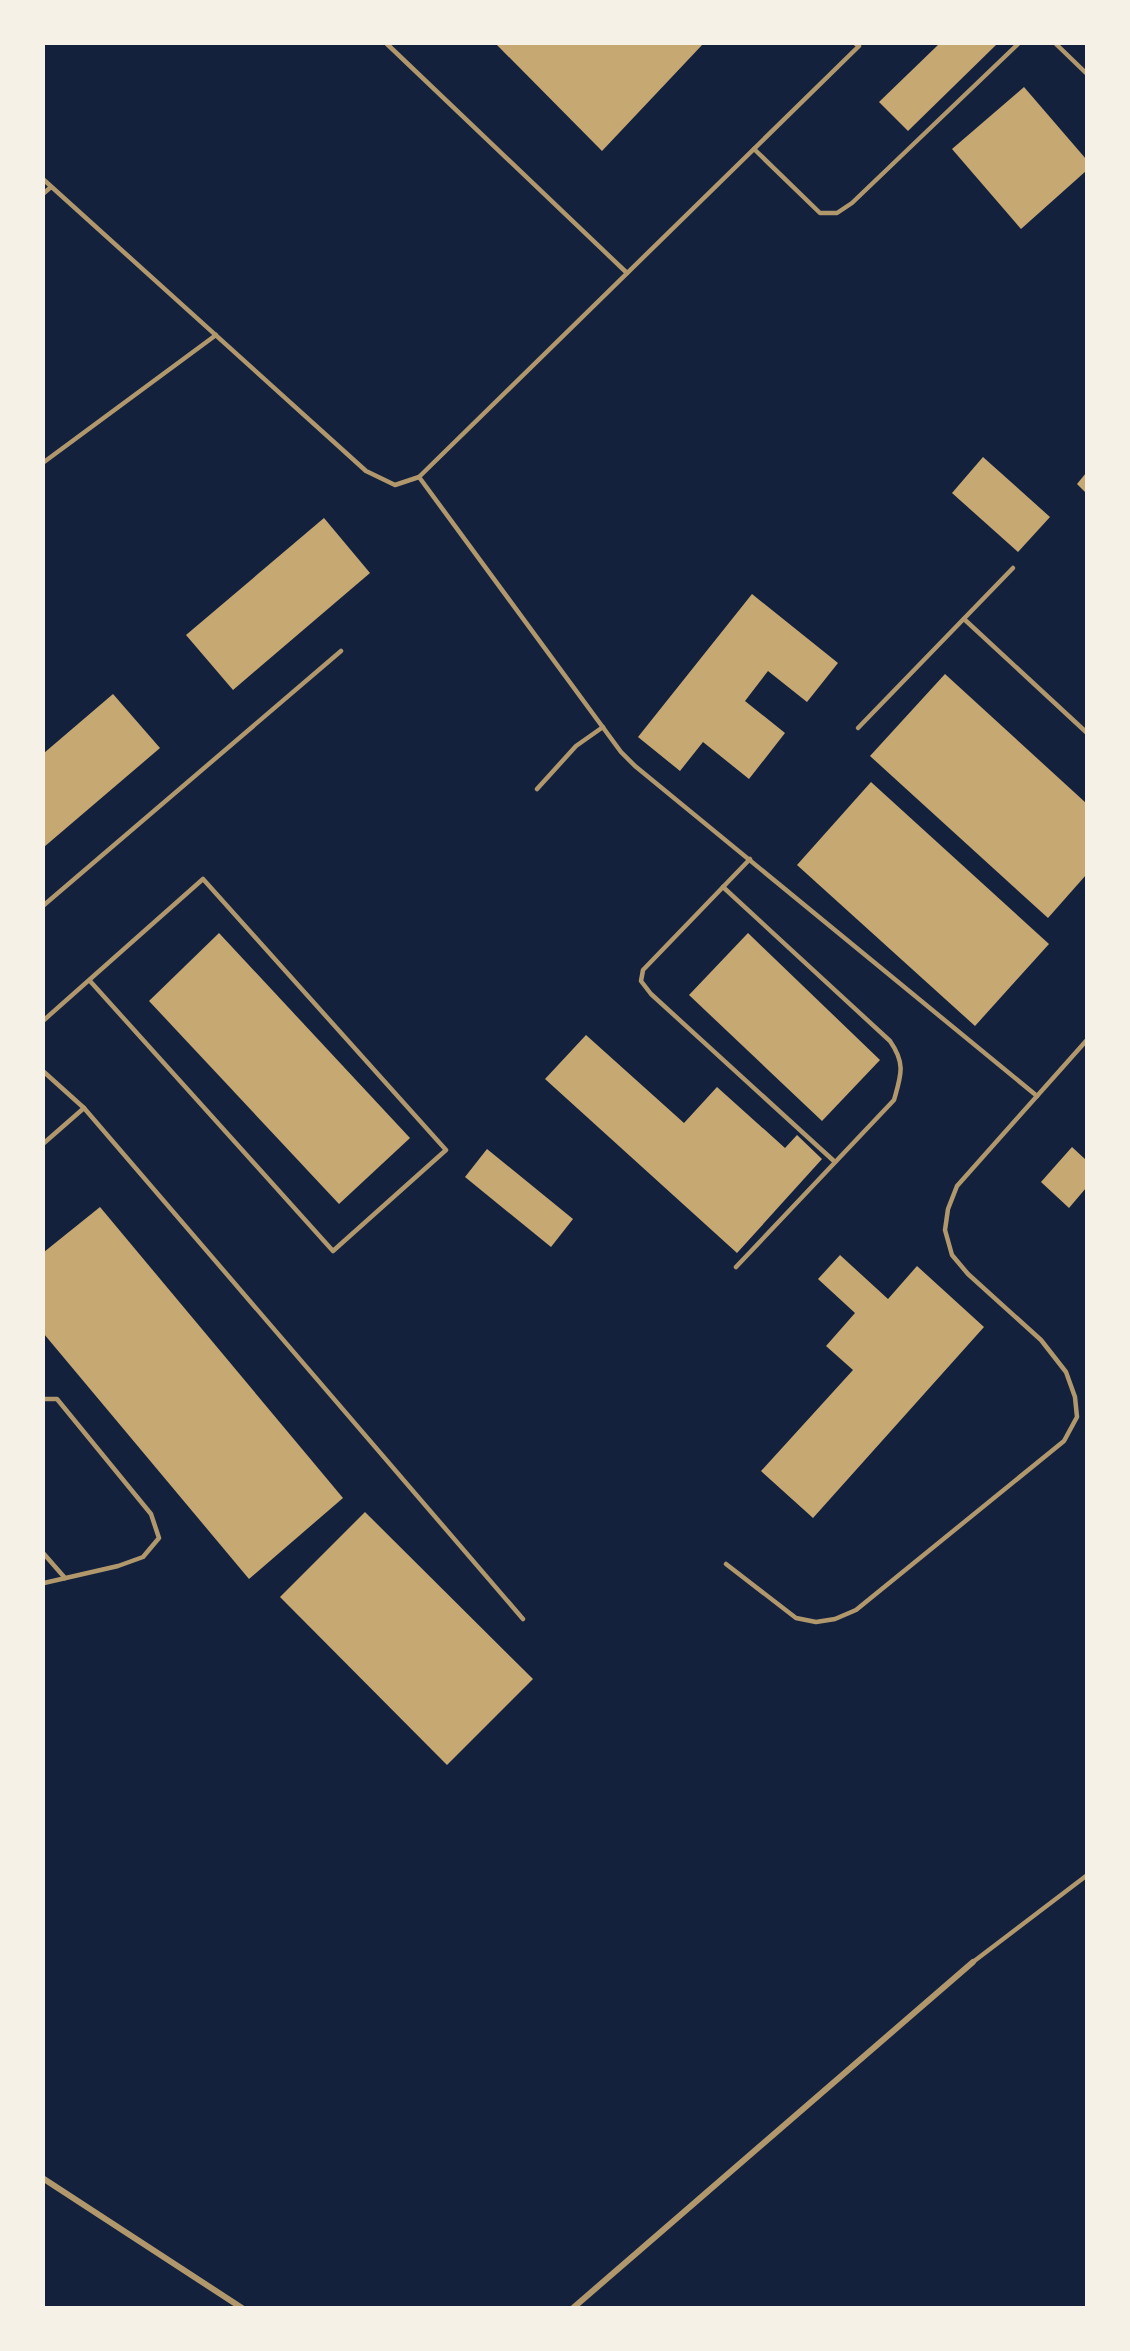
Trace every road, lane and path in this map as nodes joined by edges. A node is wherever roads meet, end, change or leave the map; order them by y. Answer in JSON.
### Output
{"nodes":[{"id":1,"x":387,"y":44,"type":"edge"},
{"id":2,"x":859,"y":44,"type":"edge"},
{"id":3,"x":1018,"y":44,"type":"edge"},
{"id":4,"x":1056,"y":44,"type":"edge"},
{"id":5,"x":1086,"y":73,"type":"edge"},
{"id":6,"x":754,"y":149,"type":"junction"},
{"id":7,"x":44,"y":180,"type":"edge"},
{"id":8,"x":51,"y":188,"type":"junction"},
{"id":9,"x":44,"y":193,"type":"edge"},
{"id":10,"x":627,"y":273,"type":"junction"},
{"id":11,"x":216,"y":335,"type":"junction"},
{"id":12,"x":44,"y":462,"type":"edge"},
{"id":13,"x":418,"y":477,"type":"junction"},
{"id":14,"x":1013,"y":568,"type":"dead end"},
{"id":15,"x":964,"y":619,"type":"junction"},
{"id":16,"x":341,"y":651,"type":"dead end"},
{"id":17,"x":603,"y":727,"type":"junction"},
{"id":18,"x":858,"y":728,"type":"dead end"},
{"id":19,"x":1086,"y":732,"type":"edge"},
{"id":20,"x":537,"y":789,"type":"dead end"},
{"id":21,"x":750,"y":859,"type":"junction"},
{"id":22,"x":723,"y":887,"type":"junction"},
{"id":23,"x":44,"y":905,"type":"edge"},
{"id":24,"x":90,"y":981,"type":"junction"},
{"id":25,"x":44,"y":1020,"type":"edge"},
{"id":26,"x":1086,"y":1041,"type":"edge"},
{"id":27,"x":44,"y":1071,"type":"edge"},
{"id":28,"x":1037,"y":1096,"type":"junction"},
{"id":29,"x":84,"y":1108,"type":"junction"},
{"id":30,"x":44,"y":1143,"type":"edge"},
{"id":31,"x":835,"y":1162,"type":"junction"},
{"id":32,"x":736,"y":1267,"type":"dead end"},
{"id":33,"x":44,"y":1398,"type":"edge"},
{"id":34,"x":44,"y":1554,"type":"edge"},
{"id":35,"x":726,"y":1564,"type":"dead end"},
{"id":36,"x":65,"y":1578,"type":"junction"},
{"id":37,"x":44,"y":1583,"type":"edge"},
{"id":38,"x":523,"y":1619,"type":"dead end"},
{"id":39,"x":1086,"y":1876,"type":"edge"},
{"id":40,"x":973,"y":1962,"type":"joint"},
{"id":41,"x":44,"y":2179,"type":"edge"},
{"id":42,"x":242,"y":2307,"type":"edge"},
{"id":43,"x":573,"y":2307,"type":"edge"}],
"edges":[{"from":1,"to":10,"type":"lane"},
{"from":2,"to":6,"type":"lane"},
{"from":3,"to":6,"type":"lane"},
{"from":4,"to":5,"type":"lane"},
{"from":6,"to":10,"type":"lane"},
{"from":7,"to":8,"type":"lane"},
{"from":8,"to":9,"type":"lane"},
{"from":8,"to":11,"type":"lane"},
{"from":10,"to":13,"type":"lane"},
{"from":11,"to":12,"type":"lane"},
{"from":11,"to":13,"type":"lane"},
{"from":13,"to":17,"type":"lane"},
{"from":14,"to":15,"type":"lane"},
{"from":15,"to":18,"type":"lane"},
{"from":15,"to":19,"type":"lane"},
{"from":16,"to":23,"type":"lane"},
{"from":17,"to":20,"type":"lane"},
{"from":17,"to":21,"type":"lane"},
{"from":21,"to":22,"type":"lane"},
{"from":21,"to":28,"type":"lane"},
{"from":22,"to":31,"type":"lane"},
{"from":22,"to":31,"type":"lane"},
{"from":24,"to":24,"type":"lane"},
{"from":24,"to":25,"type":"lane"},
{"from":26,"to":28,"type":"lane"},
{"from":27,"to":29,"type":"lane"},
{"from":28,"to":35,"type":"lane"},
{"from":29,"to":30,"type":"lane"},
{"from":29,"to":38,"type":"lane"},
{"from":31,"to":32,"type":"lane"},
{"from":33,"to":36,"type":"lane"},
{"from":34,"to":36,"type":"lane"},
{"from":36,"to":37,"type":"lane"},
{"from":39,"to":40,"type":"lane"},
{"from":40,"to":43,"type":"street"},
{"from":41,"to":42,"type":"street"}]}
